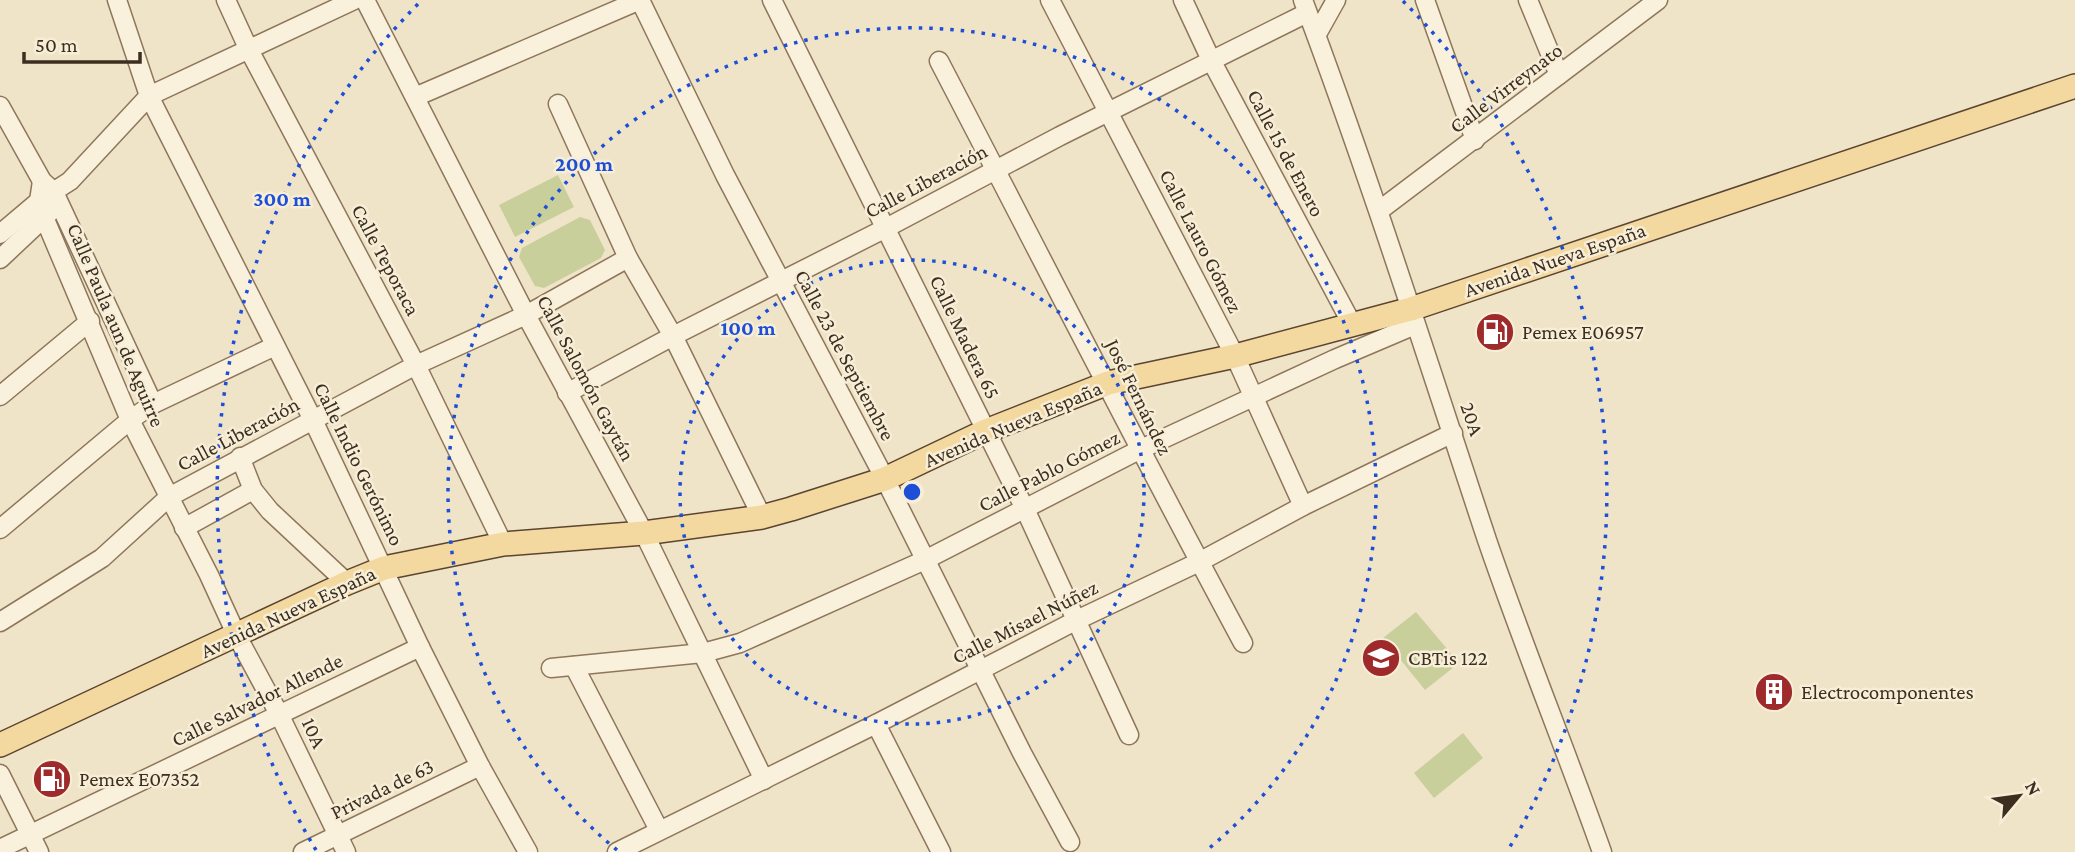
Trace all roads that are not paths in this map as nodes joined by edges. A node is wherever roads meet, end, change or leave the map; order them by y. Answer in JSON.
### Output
{"nodes":[{"id":1,"x":117,"y":0,"type":"edge"},
{"id":2,"x":226,"y":0,"type":"edge"},
{"id":3,"x":354,"y":0,"type":"edge"},
{"id":4,"x":365,"y":0,"type":"edge"},
{"id":5,"x":640,"y":0,"type":"edge"},
{"id":6,"x":772,"y":0,"type":"edge"},
{"id":7,"x":1050,"y":0,"type":"edge"},
{"id":8,"x":1183,"y":0,"type":"edge"},
{"id":9,"x":1336,"y":0,"type":"edge"},
{"id":10,"x":1425,"y":0,"type":"edge"},
{"id":11,"x":1528,"y":0,"type":"edge"},
{"id":12,"x":1648,"y":4,"type":"edge"},
{"id":13,"x":1305,"y":6,"type":"edge"},
{"id":14,"x":1317,"y":34,"type":"junction"},
{"id":15,"x":248,"y":48,"type":"junction"},
{"id":16,"x":1211,"y":60,"type":"junction"},
{"id":17,"x":939,"y":61,"type":"dead end"},
{"id":18,"x":1559,"y":75,"type":"junction"},
{"id":19,"x":2075,"y":86,"type":"edge"},
{"id":20,"x":149,"y":96,"type":"junction"},
{"id":21,"x":415,"y":97,"type":"junction"},
{"id":22,"x":558,"y":104,"type":"dead end"},
{"id":23,"x":0,"y":106,"type":"edge"},
{"id":24,"x":1109,"y":112,"type":"junction"},
{"id":25,"x":1475,"y":140,"type":"junction"},
{"id":26,"x":996,"y":171,"type":"junction"},
{"id":27,"x":48,"y":199,"type":"junction"},
{"id":28,"x":1380,"y":210,"type":"junction"},
{"id":29,"x":886,"y":228,"type":"junction"},
{"id":30,"x":0,"y":234,"type":"edge"},
{"id":31,"x":628,"y":258,"type":"junction"},
{"id":32,"x":0,"y":259,"type":"edge"},
{"id":33,"x":780,"y":281,"type":"junction"},
{"id":34,"x":526,"y":315,"type":"junction"},
{"id":35,"x":1413,"y":317,"type":"junction"},
{"id":36,"x":90,"y":321,"type":"junction"},
{"id":37,"x":1353,"y":326,"type":"junction"},
{"id":38,"x":673,"y":335,"type":"junction"},
{"id":39,"x":275,"y":345,"type":"junction"},
{"id":40,"x":1235,"y":356,"type":"junction"},
{"id":41,"x":416,"y":365,"type":"junction"},
{"id":42,"x":1108,"y":383,"type":"junction"},
{"id":43,"x":567,"y":393,"type":"junction"},
{"id":44,"x":0,"y":396,"type":"edge"},
{"id":45,"x":1252,"y":398,"type":"junction"},
{"id":46,"x":153,"y":404,"type":"junction"},
{"id":47,"x":130,"y":420,"type":"junction"},
{"id":48,"x":313,"y":420,"type":"junction"},
{"id":49,"x":986,"y":431,"type":"junction"},
{"id":50,"x":1453,"y":433,"type":"junction"},
{"id":51,"x":1139,"y":450,"type":"junction"},
{"id":52,"x":240,"y":457,"type":"junction"},
{"id":53,"x":885,"y":479,"type":"junction"},
{"id":54,"x":253,"y":490,"type":"junction"},
{"id":55,"x":169,"y":497,"type":"junction"},
{"id":56,"x":1303,"y":506,"type":"junction"},
{"id":57,"x":1025,"y":509,"type":"junction"},
{"id":58,"x":762,"y":517,"type":"junction"},
{"id":59,"x":184,"y":528,"type":"junction"},
{"id":60,"x":0,"y":529,"type":"edge"},
{"id":61,"x":644,"y":533,"type":"junction"},
{"id":62,"x":503,"y":544,"type":"junction"},
{"id":63,"x":925,"y":560,"type":"junction"},
{"id":64,"x":1199,"y":562,"type":"junction"},
{"id":65,"x":384,"y":568,"type":"junction"},
{"id":66,"x":347,"y":583,"type":"junction"},
{"id":67,"x":1077,"y":620,"type":"junction"},
{"id":68,"x":0,"y":622,"type":"edge"},
{"id":69,"x":237,"y":636,"type":"junction"},
{"id":70,"x":1243,"y":643,"type":"dead end"},
{"id":71,"x":420,"y":647,"type":"junction"},
{"id":72,"x":703,"y":653,"type":"junction"},
{"id":73,"x":573,"y":666,"type":"junction"},
{"id":74,"x":551,"y":668,"type":"dead end"},
{"id":75,"x":979,"y":669,"type":"junction"},
{"id":76,"x":279,"y":714,"type":"junction"},
{"id":77,"x":876,"y":724,"type":"junction"},
{"id":78,"x":1129,"y":735,"type":"dead end"},
{"id":79,"x":0,"y":745,"type":"edge"},
{"id":80,"x":480,"y":766,"type":"junction"},
{"id":81,"x":0,"y":774,"type":"edge"},
{"id":82,"x":764,"y":780,"type":"junction"},
{"id":83,"x":660,"y":830,"type":"junction"},
{"id":84,"x":1070,"y":842,"type":"dead end"},
{"id":85,"x":34,"y":844,"type":"edge"},
{"id":86,"x":341,"y":844,"type":"edge"},
{"id":87,"x":0,"y":849,"type":"edge"},
{"id":88,"x":303,"y":852,"type":"edge"},
{"id":89,"x":528,"y":852,"type":"edge"},
{"id":90,"x":617,"y":852,"type":"edge"},
{"id":91,"x":941,"y":852,"type":"edge"},
{"id":92,"x":1602,"y":852,"type":"edge"}],
"edges":[{"from":1,"to":20,"type":"street","name":"Calle Indio Gerónimo"},
{"from":2,"to":15,"type":"street","name":"Calle Teporaca"},
{"from":3,"to":15,"type":"street"},
{"from":4,"to":21,"type":"street","name":"Calle Salomón Gaytán"},
{"from":5,"to":21,"type":"street"},
{"from":5,"to":33,"type":"street","name":"Calle 23 de Septiembre"},
{"from":6,"to":29,"type":"street","name":"Calle Madera 65"},
{"from":7,"to":24,"type":"street","name":"Calle Lauro Gómez"},
{"from":8,"to":16,"type":"street","name":"Calle 15 de Enero"},
{"from":9,"to":14,"type":"street"},
{"from":10,"to":25,"type":"street"},
{"from":11,"to":18,"type":"street"},
{"from":12,"to":18,"type":"street","name":"Calle Virreynato"},
{"from":13,"to":14,"type":"street","name":"20A"},
{"from":13,"to":16,"type":"street","name":"Calle Liberación"},
{"from":14,"to":28,"type":"street","name":"20A"},
{"from":15,"to":20,"type":"street"},
{"from":15,"to":41,"type":"street","name":"Calle Teporaca"},
{"from":16,"to":24,"type":"street","name":"Calle Liberación"},
{"from":16,"to":37,"type":"street","name":"Calle 15 de Enero"},
{"from":17,"to":26,"type":"street","name":"José Fernández"},
{"from":18,"to":25,"type":"street","name":"Calle Virreynato"},
{"from":19,"to":35,"type":"main road","name":"Avenida Nueva España"},
{"from":20,"to":27,"type":"street"},
{"from":20,"to":39,"type":"street","name":"Calle Indio Gerónimo"},
{"from":21,"to":34,"type":"street","name":"Calle Salomón Gaytán"},
{"from":22,"to":31,"type":"street"},
{"from":23,"to":27,"type":"street","name":"Calle Paula aun de Aguirre"},
{"from":24,"to":26,"type":"street","name":"Calle Liberación"},
{"from":24,"to":40,"type":"street","name":"Calle Lauro Gómez"},
{"from":25,"to":28,"type":"street","name":"Calle Virreynato"},
{"from":26,"to":29,"type":"street","name":"Calle Liberación"},
{"from":26,"to":42,"type":"street","name":"José Fernández"},
{"from":27,"to":30,"type":"street"},
{"from":27,"to":32,"type":"street"},
{"from":27,"to":36,"type":"street","name":"Calle Paula aun de Aguirre"},
{"from":27,"to":46,"type":"street","name":"Calle Paula aun de Aguirre"},
{"from":28,"to":35,"type":"street","name":"20A"},
{"from":29,"to":33,"type":"street","name":"Calle Liberación"},
{"from":29,"to":49,"type":"street","name":"Calle Madera 65"},
{"from":31,"to":34,"type":"street","name":"Calle Liberación"},
{"from":31,"to":38,"type":"street"},
{"from":33,"to":38,"type":"street","name":"Calle Liberación"},
{"from":33,"to":53,"type":"street","name":"Calle 23 de Septiembre"},
{"from":34,"to":41,"type":"street","name":"Calle Liberación"},
{"from":34,"to":43,"type":"street","name":"Calle Salomón Gaytán"},
{"from":35,"to":37,"type":"main road","name":"Avenida Nueva España"},
{"from":35,"to":45,"type":"street","name":"Calle Pablo Gómez"},
{"from":35,"to":50,"type":"street","name":"20A"},
{"from":36,"to":44,"type":"street"},
{"from":36,"to":47,"type":"street","name":"Calle Paula aun de Aguirre"},
{"from":37,"to":40,"type":"main road","name":"Avenida Nueva España"},
{"from":38,"to":43,"type":"street","name":"Calle Liberación"},
{"from":38,"to":58,"type":"street"},
{"from":39,"to":46,"type":"street"},
{"from":39,"to":48,"type":"street","name":"Calle Indio Gerónimo"},
{"from":40,"to":42,"type":"main road","name":"Avenida Nueva España"},
{"from":40,"to":45,"type":"street","name":"Calle Lauro Gómez"},
{"from":41,"to":48,"type":"street","name":"Calle Liberación"},
{"from":41,"to":62,"type":"street","name":"Calle Teporaca"},
{"from":42,"to":49,"type":"main road","name":"Avenida Nueva España"},
{"from":42,"to":51,"type":"street","name":"José Fernández"},
{"from":43,"to":61,"type":"street","name":"Calle Salomón Gaytán"},
{"from":45,"to":51,"type":"street","name":"Calle Pablo Gómez"},
{"from":45,"to":56,"type":"street","name":"Calle Lauro Gómez"},
{"from":46,"to":47,"type":"street"},
{"from":47,"to":55,"type":"street","name":"Calle Paula aun de Aguirre"},
{"from":47,"to":60,"type":"street"},
{"from":48,"to":52,"type":"street","name":"Calle Liberación"},
{"from":48,"to":65,"type":"street","name":"Calle Indio Gerónimo"},
{"from":49,"to":53,"type":"main road","name":"Avenida Nueva España"},
{"from":49,"to":57,"type":"street","name":"Calle Madera 65"},
{"from":50,"to":56,"type":"street","name":"Calle Misael Núñez"},
{"from":50,"to":92,"type":"street","name":"20A"},
{"from":51,"to":57,"type":"street","name":"Calle Pablo Gómez"},
{"from":51,"to":64,"type":"street","name":"José Fernández"},
{"from":52,"to":54,"type":"street"},
{"from":52,"to":55,"type":"street","name":"Calle Liberación"},
{"from":53,"to":58,"type":"main road","name":"Avenida Nueva España"},
{"from":53,"to":63,"type":"street","name":"Calle 23 de Septiembre"},
{"from":54,"to":59,"type":"street"},
{"from":54,"to":66,"type":"street"},
{"from":55,"to":59,"type":"street","name":"Calle Paula aun de Aguirre"},
{"from":55,"to":68,"type":"street","name":"Calle Liberación"},
{"from":56,"to":64,"type":"street","name":"Calle Misael Núñez"},
{"from":57,"to":63,"type":"street","name":"Calle Pablo Gómez"},
{"from":57,"to":67,"type":"street","name":"Calle Madera 65"},
{"from":58,"to":61,"type":"main road","name":"Avenida Nueva España"},
{"from":59,"to":69,"type":"street","name":"Calle Paula aun de Aguirre"},
{"from":61,"to":62,"type":"main road","name":"Avenida Nueva España"},
{"from":61,"to":72,"type":"street","name":"Calle Salomón Gaytán"},
{"from":62,"to":65,"type":"main road","name":"Avenida Nueva España"},
{"from":63,"to":72,"type":"street","name":"Calle Pablo Gómez"},
{"from":63,"to":75,"type":"street","name":"Calle 23 de Septiembre"},
{"from":64,"to":67,"type":"street","name":"Calle Misael Núñez"},
{"from":64,"to":70,"type":"street","name":"José Fernández"},
{"from":65,"to":66,"type":"main road","name":"Avenida Nueva España"},
{"from":65,"to":71,"type":"street","name":"Calle Indio Gerónimo"},
{"from":66,"to":69,"type":"main road","name":"Avenida Nueva España"},
{"from":67,"to":75,"type":"street","name":"Calle Misael Núñez"},
{"from":67,"to":78,"type":"street","name":"Calle Madera 65"},
{"from":69,"to":76,"type":"street","name":"10A"},
{"from":69,"to":79,"type":"main road","name":"Avenida Nueva España"},
{"from":71,"to":76,"type":"street","name":"Calle Salvador Allende"},
{"from":71,"to":80,"type":"street","name":"Calle Indio Gerónimo"},
{"from":72,"to":73,"type":"street"},
{"from":72,"to":82,"type":"street","name":"Calle Salomón Gaytán"},
{"from":73,"to":74,"type":"street"},
{"from":73,"to":83,"type":"street"},
{"from":75,"to":77,"type":"street","name":"Calle Misael Núñez"},
{"from":75,"to":84,"type":"street","name":"Calle 23 de Septiembre"},
{"from":76,"to":85,"type":"street","name":"Calle Salvador Allende"},
{"from":76,"to":86,"type":"street","name":"10A"},
{"from":77,"to":82,"type":"street","name":"Calle Misael Núñez"},
{"from":77,"to":91,"type":"street"},
{"from":80,"to":86,"type":"street","name":"Privada de 63"},
{"from":80,"to":89,"type":"street","name":"Calle Indio Gerónimo"},
{"from":81,"to":85,"type":"street"},
{"from":82,"to":83,"type":"street","name":"Calle Misael Núñez"},
{"from":83,"to":90,"type":"street","name":"Calle Misael Núñez"},
{"from":85,"to":87,"type":"street","name":"Calle Salvador Allende"},
{"from":86,"to":88,"type":"street","name":"Privada de 63"}]}
